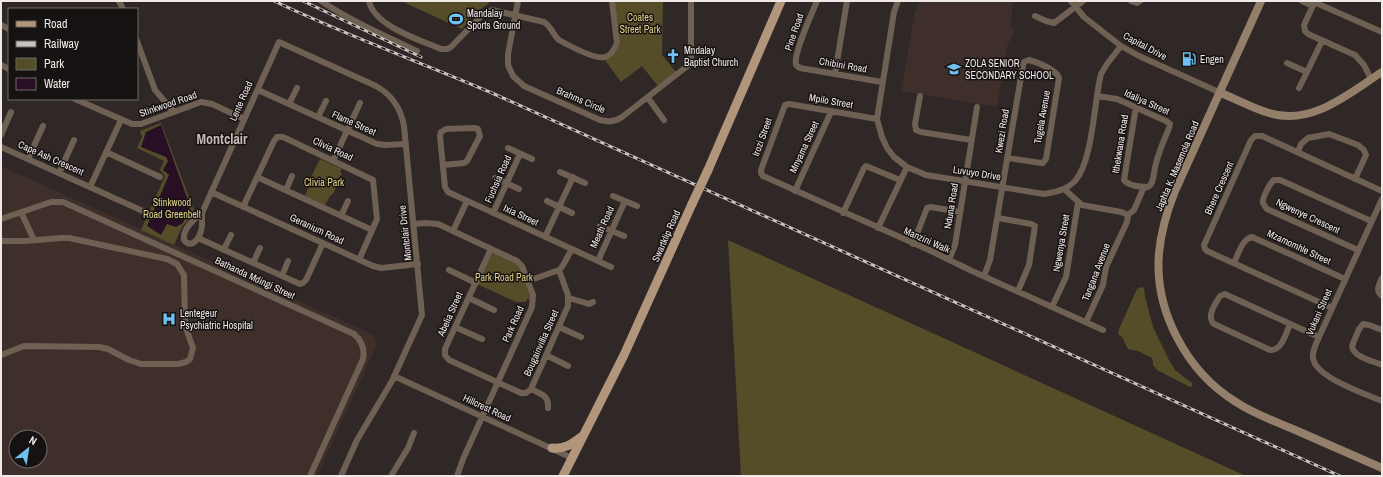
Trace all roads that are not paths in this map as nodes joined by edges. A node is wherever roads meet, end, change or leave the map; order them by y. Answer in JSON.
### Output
{"nodes":[{"id":1,"x":321,"y":1,"type":"edge"},
{"id":2,"x":369,"y":1,"type":"edge"},
{"id":3,"x":518,"y":1,"type":"edge"},
{"id":4,"x":612,"y":1,"type":"edge"},
{"id":5,"x":691,"y":1,"type":"edge"},
{"id":6,"x":781,"y":1,"type":"edge"},
{"id":7,"x":817,"y":1,"type":"edge"},
{"id":8,"x":847,"y":1,"type":"edge"},
{"id":9,"x":898,"y":1,"type":"edge"},
{"id":10,"x":1071,"y":1,"type":"edge"},
{"id":11,"x":1083,"y":1,"type":"edge"},
{"id":12,"x":1131,"y":1,"type":"edge"},
{"id":13,"x":1140,"y":1,"type":"edge"},
{"id":14,"x":1261,"y":1,"type":"edge"},
{"id":15,"x":1302,"y":1,"type":"edge"},
{"id":16,"x":1314,"y":3,"type":"edge"},
{"id":17,"x":1075,"y":7,"type":"junction"},
{"id":18,"x":515,"y":15,"type":"junction"},
{"id":19,"x":1035,"y":16,"type":"dead end"},
{"id":20,"x":1382,"y":32,"type":"edge"},
{"id":21,"x":1322,"y":41,"type":"junction"},
{"id":22,"x":279,"y":42,"type":"joint"},
{"id":23,"x":138,"y":44,"type":"edge"},
{"id":24,"x":1121,"y":46,"type":"junction"},
{"id":25,"x":418,"y":51,"type":"dead end"},
{"id":26,"x":1026,"y":60,"type":"joint"},
{"id":27,"x":1286,"y":63,"type":"dead end"},
{"id":28,"x":800,"y":68,"type":"joint"},
{"id":29,"x":1307,"y":72,"type":"junction"},
{"id":30,"x":1382,"y":72,"type":"edge"},
{"id":31,"x":835,"y":74,"type":"junction"},
{"id":32,"x":1371,"y":79,"type":"junction"},
{"id":33,"x":882,"y":82,"type":"junction"},
{"id":34,"x":297,"y":88,"type":"dead end"},
{"id":35,"x":1299,"y":88,"type":"dead end"},
{"id":36,"x":258,"y":90,"type":"junction"},
{"id":37,"x":1221,"y":93,"type":"junction"},
{"id":38,"x":920,"y":96,"type":"dead end"},
{"id":39,"x":1097,"y":96,"type":"junction"},
{"id":40,"x":648,"y":98,"type":"junction"},
{"id":41,"x":77,"y":100,"type":"edge"},
{"id":42,"x":326,"y":101,"type":"dead end"},
{"id":43,"x":360,"y":103,"type":"dead end"},
{"id":44,"x":289,"y":104,"type":"junction"},
{"id":45,"x":977,"y":107,"type":"dead end"},
{"id":46,"x":1136,"y":107,"type":"junction"},
{"id":47,"x":783,"y":108,"type":"joint"},
{"id":48,"x":11,"y":112,"type":"dead end"},
{"id":49,"x":174,"y":112,"type":"junction"},
{"id":50,"x":831,"y":112,"type":"junction"},
{"id":51,"x":318,"y":118,"type":"junction"},
{"id":52,"x":244,"y":119,"type":"junction"},
{"id":53,"x":877,"y":119,"type":"junction"},
{"id":54,"x":121,"y":120,"type":"junction"},
{"id":55,"x":664,"y":120,"type":"dead end"},
{"id":56,"x":43,"y":126,"type":"dead end"},
{"id":57,"x":347,"y":131,"type":"junction"},
{"id":58,"x":1,"y":135,"type":"edge"},
{"id":59,"x":74,"y":140,"type":"dead end"},
{"id":60,"x":971,"y":140,"type":"junction"},
{"id":61,"x":406,"y":144,"type":"junction"},
{"id":62,"x":1,"y":147,"type":"edge"},
{"id":63,"x":508,"y":148,"type":"dead end"},
{"id":64,"x":106,"y":152,"type":"junction"},
{"id":65,"x":1298,"y":152,"type":"junction"},
{"id":66,"x":520,"y":154,"type":"junction"},
{"id":67,"x":1008,"y":158,"type":"junction"},
{"id":68,"x":28,"y":159,"type":"junction"},
{"id":69,"x":532,"y":159,"type":"dead end"},
{"id":70,"x":333,"y":161,"type":"junction"},
{"id":71,"x":443,"y":165,"type":"junction"},
{"id":72,"x":906,"y":167,"type":"junction"},
{"id":73,"x":560,"y":172,"type":"dead end"},
{"id":74,"x":59,"y":173,"type":"junction"},
{"id":75,"x":761,"y":173,"type":"joint"},
{"id":76,"x":292,"y":176,"type":"dead end"},
{"id":77,"x":160,"y":177,"type":"dead end"},
{"id":78,"x":257,"y":177,"type":"junction"},
{"id":79,"x":573,"y":177,"type":"junction"},
{"id":80,"x":495,"y":178,"type":"dead end"},
{"id":81,"x":1355,"y":179,"type":"junction"},
{"id":82,"x":900,"y":180,"type":"junction"},
{"id":83,"x":965,"y":181,"type":"junction"},
{"id":84,"x":507,"y":183,"type":"junction"},
{"id":85,"x":585,"y":183,"type":"dead end"},
{"id":86,"x":1147,"y":186,"type":"junction"},
{"id":87,"x":90,"y":187,"type":"junction"},
{"id":88,"x":1002,"y":187,"type":"junction"},
{"id":89,"x":519,"y":189,"type":"dead end"},
{"id":90,"x":1064,"y":189,"type":"junction"},
{"id":91,"x":286,"y":190,"type":"junction"},
{"id":92,"x":795,"y":191,"type":"junction"},
{"id":93,"x":1382,"y":191,"type":"edge"},
{"id":94,"x":211,"y":192,"type":"junction"},
{"id":95,"x":613,"y":196,"type":"dead end"},
{"id":96,"x":1382,"y":198,"type":"edge"},
{"id":97,"x":348,"y":201,"type":"dead end"},
{"id":98,"x":466,"y":201,"type":"junction"},
{"id":99,"x":625,"y":201,"type":"junction"},
{"id":100,"x":547,"y":202,"type":"dead end"},
{"id":101,"x":1078,"y":203,"type":"junction"},
{"id":102,"x":637,"y":206,"type":"dead end"},
{"id":103,"x":243,"y":207,"type":"junction"},
{"id":104,"x":559,"y":207,"type":"junction"},
{"id":105,"x":21,"y":212,"type":"junction"},
{"id":106,"x":145,"y":212,"type":"dead end"},
{"id":107,"x":960,"y":212,"type":"junction"},
{"id":108,"x":202,"y":213,"type":"junction"},
{"id":109,"x":493,"y":213,"type":"junction"},
{"id":110,"x":572,"y":213,"type":"dead end"},
{"id":111,"x":843,"y":213,"type":"junction"},
{"id":112,"x":1128,"y":215,"type":"junction"},
{"id":113,"x":341,"y":216,"type":"junction"},
{"id":114,"x":998,"y":218,"type":"junction"},
{"id":115,"x":1,"y":219,"type":"edge"},
{"id":116,"x":1371,"y":221,"type":"junction"},
{"id":117,"x":414,"y":224,"type":"junction"},
{"id":118,"x":600,"y":226,"type":"dead end"},
{"id":119,"x":878,"y":228,"type":"junction"},
{"id":120,"x":372,"y":230,"type":"junction"},
{"id":121,"x":453,"y":231,"type":"junction"},
{"id":122,"x":611,"y":231,"type":"junction"},
{"id":123,"x":231,"y":235,"type":"dead end"},
{"id":124,"x":624,"y":236,"type":"dead end"},
{"id":125,"x":546,"y":237,"type":"junction"},
{"id":126,"x":198,"y":238,"type":"junction"},
{"id":127,"x":34,"y":240,"type":"junction"},
{"id":128,"x":1,"y":241,"type":"edge"},
{"id":129,"x":323,"y":243,"type":"junction"},
{"id":130,"x":913,"y":244,"type":"junction"},
{"id":131,"x":260,"y":248,"type":"dead end"},
{"id":132,"x":491,"y":249,"type":"junction"},
{"id":133,"x":224,"y":250,"type":"junction"},
{"id":134,"x":572,"y":250,"type":"junction"},
{"id":135,"x":1358,"y":250,"type":"junction"},
{"id":136,"x":359,"y":260,"type":"junction"},
{"id":137,"x":949,"y":260,"type":"junction"},
{"id":138,"x":288,"y":261,"type":"dead end"},
{"id":139,"x":598,"y":261,"type":"junction"},
{"id":140,"x":253,"y":263,"type":"junction"},
{"id":141,"x":418,"y":264,"type":"junction"},
{"id":142,"x":1234,"y":264,"type":"junction"},
{"id":143,"x":611,"y":267,"type":"dead end"},
{"id":144,"x":450,"y":270,"type":"dead end"},
{"id":145,"x":559,"y":270,"type":"junction"},
{"id":146,"x":282,"y":276,"type":"junction"},
{"id":147,"x":984,"y":276,"type":"junction"},
{"id":148,"x":1382,"y":278,"type":"edge"},
{"id":149,"x":1345,"y":279,"type":"junction"},
{"id":150,"x":528,"y":281,"type":"junction"},
{"id":151,"x":476,"y":283,"type":"junction"},
{"id":152,"x":1018,"y":291,"type":"junction"},
{"id":153,"x":1382,"y":296,"type":"edge"},
{"id":154,"x":469,"y":298,"type":"junction"},
{"id":155,"x":569,"y":298,"type":"junction"},
{"id":156,"x":593,"y":302,"type":"dead end"},
{"id":157,"x":1052,"y":307,"type":"junction"},
{"id":158,"x":1332,"y":308,"type":"junction"},
{"id":159,"x":494,"y":310,"type":"dead end"},
{"id":160,"x":1086,"y":322,"type":"junction"},
{"id":161,"x":1290,"y":324,"type":"junction"},
{"id":162,"x":455,"y":327,"type":"junction"},
{"id":163,"x":559,"y":327,"type":"junction"},
{"id":164,"x":1103,"y":330,"type":"dead end"},
{"id":165,"x":1382,"y":330,"type":"edge"},
{"id":166,"x":581,"y":337,"type":"dead end"},
{"id":167,"x":1319,"y":337,"type":"junction"},
{"id":168,"x":482,"y":339,"type":"dead end"},
{"id":169,"x":1,"y":355,"type":"edge"},
{"id":170,"x":546,"y":355,"type":"junction"},
{"id":171,"x":1382,"y":365,"type":"edge"},
{"id":172,"x":568,"y":366,"type":"dead end"},
{"id":173,"x":394,"y":376,"type":"junction"},
{"id":174,"x":498,"y":382,"type":"junction"},
{"id":175,"x":531,"y":389,"type":"junction"},
{"id":176,"x":1382,"y":401,"type":"edge"},
{"id":177,"x":548,"y":408,"type":"dead end"},
{"id":178,"x":482,"y":417,"type":"junction"},
{"id":179,"x":414,"y":434,"type":"dead end"},
{"id":180,"x":583,"y":435,"type":"junction"},
{"id":181,"x":552,"y":448,"type":"junction"},
{"id":182,"x":572,"y":458,"type":"junction"},
{"id":183,"x":1382,"y":468,"type":"edge"},
{"id":184,"x":310,"y":476,"type":"edge"},
{"id":185,"x":341,"y":476,"type":"edge"},
{"id":186,"x":391,"y":476,"type":"edge"},
{"id":187,"x":457,"y":476,"type":"edge"},
{"id":188,"x":563,"y":476,"type":"edge"}],
"edges":[{"from":1,"to":25,"type":"street"},
{"from":2,"to":18,"type":"street"},
{"from":3,"to":18,"type":"street","name":"Brahms Circle"},
{"from":4,"to":18,"type":"street"},
{"from":5,"to":40,"type":"street","name":"Brahms Circle"},
{"from":6,"to":180,"type":"main road","name":"Swartklip Road","bridge":true},
{"from":7,"to":28,"type":"street","name":"Pine Road"},
{"from":8,"to":31,"type":"street"},
{"from":9,"to":33,"type":"street","name":"Luvuyo Drive"},
{"from":10,"to":17,"type":"street","name":"Capital Drive"},
{"from":11,"to":17,"type":"street"},
{"from":12,"to":13,"type":"street"},
{"from":14,"to":37,"type":"main road","name":"Japhta K. Masemola Road"},
{"from":15,"to":16,"type":"street"},
{"from":16,"to":20,"type":"street"},
{"from":16,"to":21,"type":"street"},
{"from":17,"to":19,"type":"street"},
{"from":17,"to":24,"type":"street","name":"Capital Drive"},
{"from":18,"to":40,"type":"street","name":"Brahms Circle"},
{"from":21,"to":29,"type":"street"},
{"from":21,"to":32,"type":"street"},
{"from":22,"to":36,"type":"street","name":"Lente Road"},
{"from":22,"to":61,"type":"street","name":"Montclair Drive"},
{"from":23,"to":49,"type":"street"},
{"from":24,"to":37,"type":"street","name":"Capital Drive"},
{"from":24,"to":39,"type":"street","name":"Luvuyo Drive"},
{"from":26,"to":67,"type":"street","name":"Kwezi Road"},
{"from":26,"to":67,"type":"street","name":"Tugela Avenue"},
{"from":27,"to":29,"type":"street"},
{"from":28,"to":31,"type":"street","name":"Chibini Road"},
{"from":29,"to":35,"type":"street"},
{"from":30,"to":32,"type":"main road"},
{"from":31,"to":33,"type":"street","name":"Chibini Road"},
{"from":32,"to":37,"type":"main road"},
{"from":33,"to":53,"type":"street","name":"Luvuyo Drive"},
{"from":34,"to":44,"type":"street"},
{"from":36,"to":44,"type":"street","name":"Flame Street"},
{"from":36,"to":52,"type":"street","name":"Lente Road"},
{"from":37,"to":183,"type":"main road","name":"Japhta K. Masemola Road"},
{"from":38,"to":60,"type":"street"},
{"from":39,"to":46,"type":"street","name":"Idaliya Street"},
{"from":39,"to":90,"type":"street","name":"Luvuyo Drive"},
{"from":40,"to":55,"type":"street"},
{"from":41,"to":54,"type":"street","name":"Stinkwood Road"},
{"from":42,"to":51,"type":"street","name":"Flame Street"},
{"from":43,"to":57,"type":"street"},
{"from":44,"to":51,"type":"street","name":"Flame Street"},
{"from":45,"to":60,"type":"street","name":"Nduna Road"},
{"from":46,"to":86,"type":"street","name":"Ithekwana Road"},
{"from":46,"to":86,"type":"street","name":"Idaliya Street"},
{"from":47,"to":50,"type":"street","name":"Mpilo Street"},
{"from":47,"to":75,"type":"street","name":"Irozi Street"},
{"from":48,"to":58,"type":"street"},
{"from":49,"to":52,"type":"street","name":"Stinkwood Road"},
{"from":49,"to":54,"type":"street","name":"Stinkwood Road"},
{"from":50,"to":53,"type":"street","name":"Mpilo Street"},
{"from":50,"to":92,"type":"street","name":"Mnyama Street"},
{"from":51,"to":57,"type":"street","name":"Flame Street"},
{"from":52,"to":94,"type":"street","name":"Lente Road"},
{"from":53,"to":72,"type":"street","name":"Luvuyo Drive"},
{"from":54,"to":64,"type":"street","name":"Cape Ash Crescent"},
{"from":56,"to":68,"type":"street"},
{"from":57,"to":61,"type":"street","name":"Flame Street"},
{"from":57,"to":70,"type":"street"},
{"from":59,"to":74,"type":"street"},
{"from":60,"to":83,"type":"street","name":"Nduna Road"},
{"from":61,"to":117,"type":"street","name":"Montclair Drive"},
{"from":62,"to":68,"type":"street","name":"Cape Ash Crescent"},
{"from":63,"to":66,"type":"street"},
{"from":64,"to":77,"type":"street"},
{"from":64,"to":87,"type":"street","name":"Cape Ash Crescent"},
{"from":65,"to":81,"type":"street","name":"Bhere Crescent"},
{"from":65,"to":81,"type":"street"},
{"from":65,"to":142,"type":"street","name":"Bhere Crescent"},
{"from":66,"to":69,"type":"street"},
{"from":66,"to":84,"type":"street","name":"Fuchsia Road"},
{"from":67,"to":88,"type":"street","name":"Kwezi Road"},
{"from":68,"to":74,"type":"street","name":"Cape Ash Crescent"},
{"from":70,"to":78,"type":"street","name":"Clivia Road"},
{"from":70,"to":120,"type":"street","name":"Clivia Road"},
{"from":71,"to":71,"type":"street","name":"Ixia Street"},
{"from":71,"to":98,"type":"street","name":"Ixia Street"},
{"from":72,"to":82,"type":"street"},
{"from":72,"to":83,"type":"street","name":"Luvuyo Drive"},
{"from":73,"to":79,"type":"street"},
{"from":74,"to":87,"type":"street","name":"Cape Ash Crescent"},
{"from":75,"to":92,"type":"street","name":"Manzini Walk"},
{"from":76,"to":91,"type":"street"},
{"from":78,"to":91,"type":"street"},
{"from":78,"to":103,"type":"street","name":"Clivia Road"},
{"from":79,"to":85,"type":"street"},
{"from":79,"to":104,"type":"street"},
{"from":80,"to":84,"type":"street"},
{"from":81,"to":93,"type":"street","name":"Bhere Crescent"},
{"from":82,"to":111,"type":"street"},
{"from":82,"to":119,"type":"street"},
{"from":83,"to":88,"type":"street","name":"Luvuyo Drive"},
{"from":83,"to":107,"type":"street","name":"Nduna Road"},
{"from":84,"to":89,"type":"street"},
{"from":84,"to":109,"type":"street","name":"Fuchsia Road"},
{"from":86,"to":112,"type":"street","name":"Tangana Avenue"},
{"from":87,"to":106,"type":"street"},
{"from":88,"to":90,"type":"street","name":"Luvuyo Drive"},
{"from":88,"to":114,"type":"street","name":"Kwezi Road"},
{"from":90,"to":101,"type":"street"},
{"from":91,"to":113,"type":"street"},
{"from":92,"to":111,"type":"street","name":"Manzini Walk"},
{"from":94,"to":103,"type":"street","name":"Geranium Road"},
{"from":94,"to":108,"type":"street","name":"Lente Road"},
{"from":95,"to":99,"type":"street"},
{"from":96,"to":116,"type":"street","name":"Vukani Street"},
{"from":97,"to":113,"type":"street"},
{"from":98,"to":109,"type":"street","name":"Ixia Street"},
{"from":98,"to":121,"type":"street"},
{"from":99,"to":102,"type":"street"},
{"from":99,"to":122,"type":"street","name":"Meath Road"},
{"from":100,"to":104,"type":"street"},
{"from":101,"to":112,"type":"street"},
{"from":101,"to":157,"type":"street","name":"Ngwenya Street"},
{"from":103,"to":129,"type":"street","name":"Geranium Road"},
{"from":104,"to":110,"type":"street"},
{"from":104,"to":125,"type":"street"},
{"from":105,"to":115,"type":"street","name":"Bathanda Mdingi Street"},
{"from":105,"to":127,"type":"street"},
{"from":105,"to":184,"type":"street","name":"Bathanda Mdingi Street"},
{"from":107,"to":130,"type":"street"},
{"from":107,"to":137,"type":"street","name":"Nduna Road"},
{"from":108,"to":126,"type":"street","name":"Lente Road"},
{"from":108,"to":126,"type":"street","name":"Lente Road"},
{"from":109,"to":125,"type":"street","name":"Ixia Street"},
{"from":111,"to":119,"type":"street","name":"Manzini Walk"},
{"from":112,"to":160,"type":"street","name":"Tangana Avenue"},
{"from":113,"to":120,"type":"street"},
{"from":114,"to":147,"type":"street","name":"Kwezi Road"},
{"from":114,"to":152,"type":"street"},
{"from":116,"to":135,"type":"street","name":"Vukani Street"},
{"from":116,"to":135,"type":"street","name":"Ngwenye Crescent"},
{"from":117,"to":121,"type":"street","name":"Park Road"},
{"from":117,"to":141,"type":"street","name":"Montclair Drive"},
{"from":118,"to":122,"type":"street"},
{"from":119,"to":130,"type":"street","name":"Manzini Walk"},
{"from":120,"to":136,"type":"street","name":"Clivia Road"},
{"from":121,"to":132,"type":"street","name":"Park Road"},
{"from":122,"to":124,"type":"street"},
{"from":122,"to":139,"type":"street","name":"Meath Road"},
{"from":123,"to":133,"type":"street"},
{"from":125,"to":134,"type":"street","name":"Ixia Street"},
{"from":126,"to":133,"type":"street"},
{"from":127,"to":128,"type":"street"},
{"from":127,"to":169,"type":"street"},
{"from":129,"to":136,"type":"street","name":"Geranium Road"},
{"from":129,"to":146,"type":"street"},
{"from":130,"to":137,"type":"street","name":"Manzini Walk"},
{"from":131,"to":140,"type":"street"},
{"from":132,"to":150,"type":"street","name":"Park Road"},
{"from":132,"to":151,"type":"street","name":"Abelia Street"},
{"from":133,"to":140,"type":"street"},
{"from":134,"to":139,"type":"street","name":"Ixia Street"},
{"from":134,"to":145,"type":"street"},
{"from":135,"to":149,"type":"street","name":"Vukani Street"},
{"from":136,"to":141,"type":"street","name":"Geranium Road"},
{"from":137,"to":147,"type":"street","name":"Manzini Walk"},
{"from":138,"to":146,"type":"street"},
{"from":139,"to":143,"type":"street","name":"Ixia Street"},
{"from":140,"to":146,"type":"street"},
{"from":141,"to":173,"type":"street","name":"Montclair Drive"},
{"from":142,"to":149,"type":"street","name":"Mzamomhle Street"},
{"from":142,"to":158,"type":"street","name":"Bhere Crescent"},
{"from":144,"to":151,"type":"street"},
{"from":145,"to":150,"type":"street"},
{"from":145,"to":155,"type":"street"},
{"from":147,"to":152,"type":"street","name":"Manzini Walk"},
{"from":148,"to":153,"type":"street"},
{"from":149,"to":158,"type":"street","name":"Vukani Street"},
{"from":150,"to":174,"type":"street","name":"Park Road"},
{"from":151,"to":154,"type":"street","name":"Abelia Street"},
{"from":152,"to":157,"type":"street","name":"Manzini Walk"},
{"from":154,"to":159,"type":"street"},
{"from":154,"to":162,"type":"street","name":"Abelia Street"},
{"from":155,"to":156,"type":"street"},
{"from":155,"to":163,"type":"street","name":"Bougainvillia Street"},
{"from":157,"to":160,"type":"street","name":"Manzini Walk"},
{"from":158,"to":167,"type":"street","name":"Vukani Street"},
{"from":160,"to":164,"type":"street","name":"Manzini Walk"},
{"from":161,"to":161,"type":"street"},
{"from":161,"to":167,"type":"street"},
{"from":162,"to":168,"type":"street"},
{"from":162,"to":174,"type":"street","name":"Abelia Street"},
{"from":163,"to":166,"type":"street"},
{"from":163,"to":170,"type":"street","name":"Bougainvillia Street"},
{"from":165,"to":171,"type":"street"},
{"from":167,"to":176,"type":"street","name":"Vukani Street"},
{"from":170,"to":172,"type":"street"},
{"from":170,"to":175,"type":"street","name":"Bougainvillia Street"},
{"from":173,"to":178,"type":"street","name":"Hillcrest Road"},
{"from":173,"to":185,"type":"street","name":"Montclair Drive"},
{"from":174,"to":175,"type":"street","name":"Bougainvillia Street"},
{"from":174,"to":178,"type":"street","name":"Park Road"},
{"from":175,"to":177,"type":"street"},
{"from":178,"to":181,"type":"street","name":"Hillcrest Road"},
{"from":178,"to":187,"type":"street","name":"Park Road"},
{"from":179,"to":186,"type":"street"},
{"from":180,"to":181,"type":"main road"},
{"from":180,"to":182,"type":"main road","name":"Swartklip Road"},
{"from":181,"to":182,"type":"street","name":"Hillcrest Road"},
{"from":182,"to":188,"type":"main road","name":"Swartklip Road"}]}
